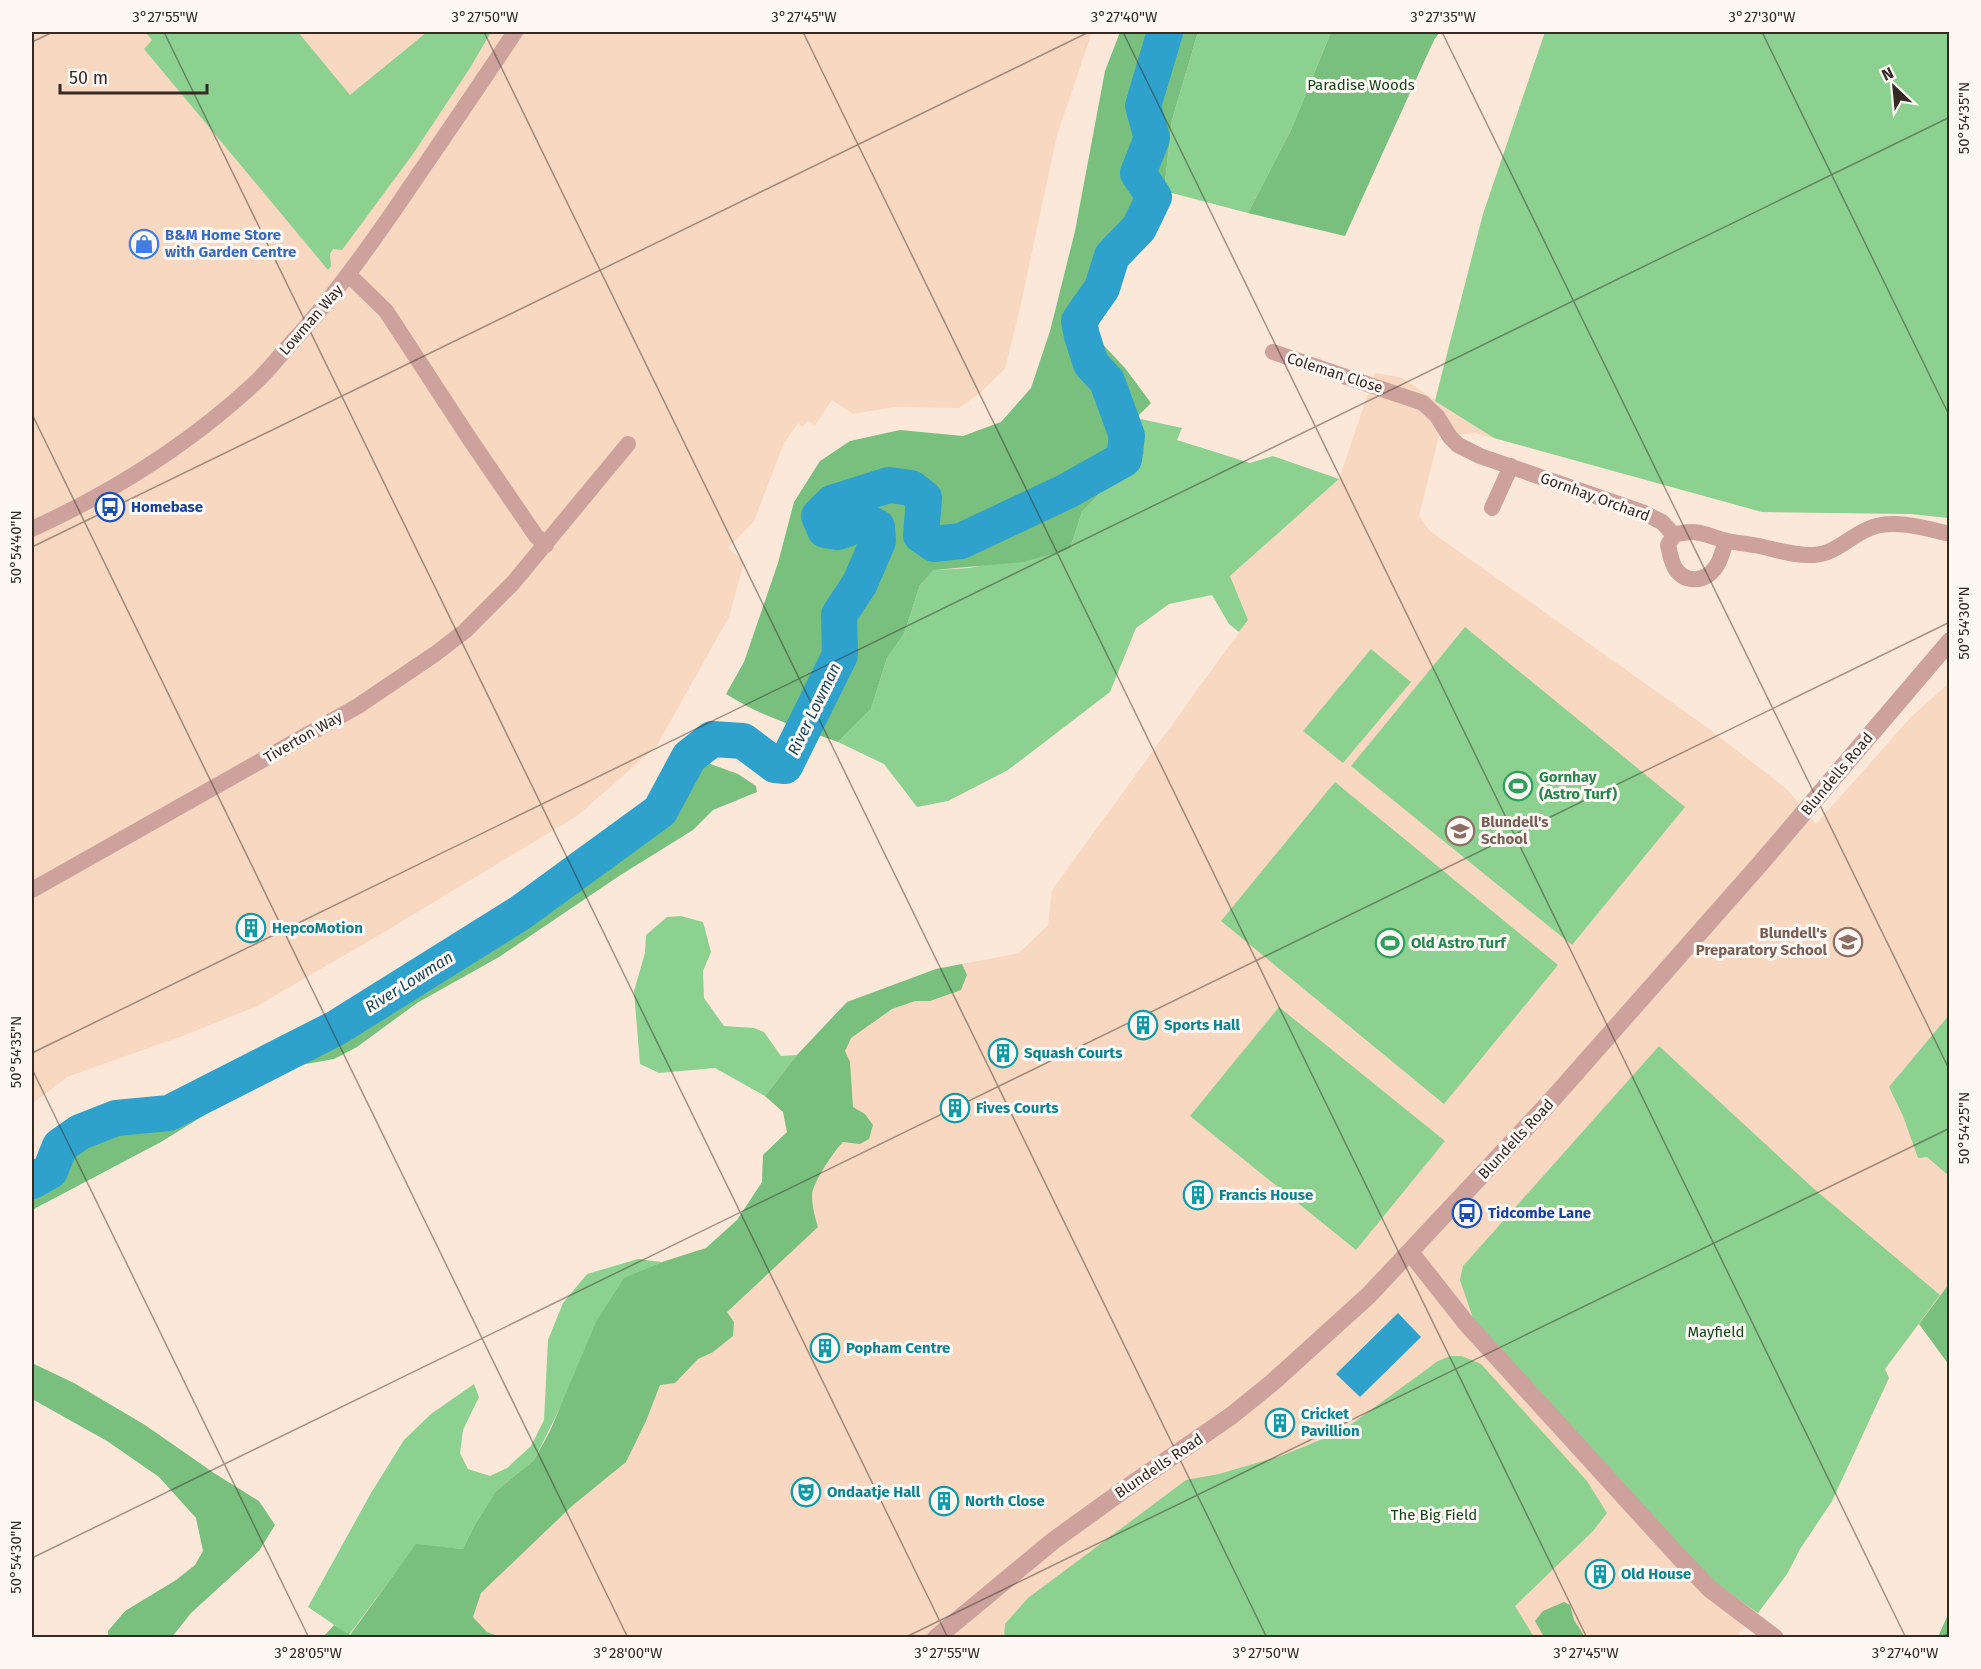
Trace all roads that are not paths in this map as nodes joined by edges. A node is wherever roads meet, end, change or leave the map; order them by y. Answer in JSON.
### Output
{"nodes":[{"id":1,"x":515,"y":32,"type":"edge"},
{"id":2,"x":349,"y":275,"type":"junction"},
{"id":3,"x":1273,"y":352,"type":"dead end"},
{"id":4,"x":1397,"y":393,"type":"joint"},
{"id":5,"x":628,"y":444,"type":"dead end"},
{"id":6,"x":1511,"y":466,"type":"junction"},
{"id":7,"x":1492,"y":508,"type":"dead end"},
{"id":8,"x":32,"y":529,"type":"edge"},
{"id":9,"x":1950,"y":534,"type":"edge"},
{"id":10,"x":1674,"y":535,"type":"junction"},
{"id":11,"x":1726,"y":541,"type":"junction"},
{"id":12,"x":546,"y":545,"type":"junction"},
{"id":13,"x":1950,"y":641,"type":"edge"},
{"id":14,"x":32,"y":890,"type":"edge"},
{"id":15,"x":1410,"y":1252,"type":"junction"},
{"id":16,"x":936,"y":1638,"type":"edge"},
{"id":17,"x":1775,"y":1638,"type":"edge"}],
"edges":[{"from":1,"to":2,"type":"street","name":"Lowman Way"},
{"from":2,"to":8,"type":"street","name":"Lowman Way"},
{"from":2,"to":12,"type":"street"},
{"from":3,"to":4,"type":"street","name":"Coleman Close"},
{"from":4,"to":6,"type":"street","name":"Gornhay Orchard"},
{"from":5,"to":12,"type":"street","name":"Tiverton Way"},
{"from":6,"to":7,"type":"street"},
{"from":6,"to":10,"type":"street","name":"Gornhay Orchard"},
{"from":9,"to":11,"type":"street"},
{"from":10,"to":11,"type":"street"},
{"from":10,"to":11,"type":"street"},
{"from":12,"to":14,"type":"street","name":"Tiverton Way"},
{"from":13,"to":15,"type":"street","name":"Blundells Road"},
{"from":15,"to":16,"type":"street","name":"Blundells Road"},
{"from":15,"to":17,"type":"street"}]}
